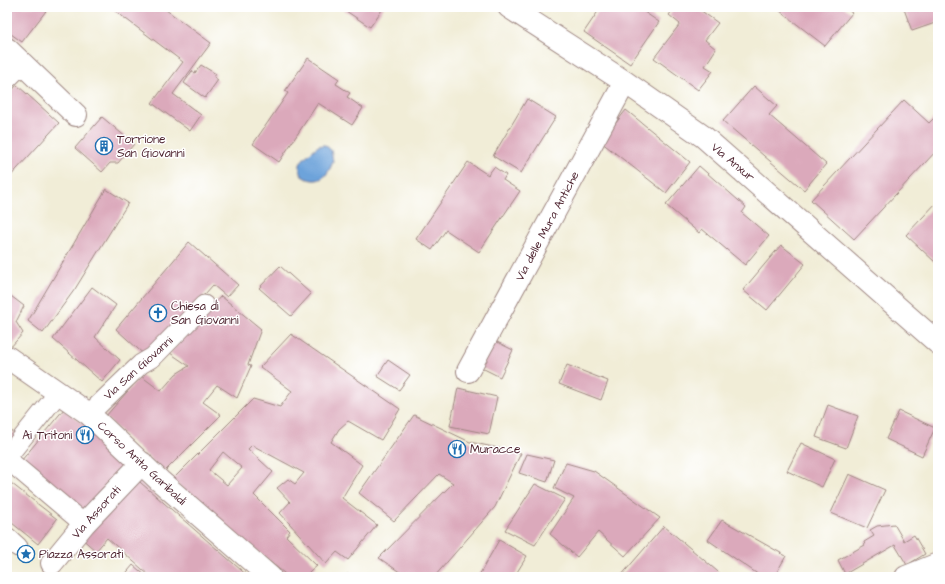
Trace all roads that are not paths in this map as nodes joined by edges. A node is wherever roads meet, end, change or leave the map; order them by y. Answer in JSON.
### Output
{"nodes":[{"id":1,"x":509,"y":7,"type":"edge"},
{"id":2,"x":12,"y":63,"type":"edge"},
{"id":3,"x":625,"y":82,"type":"junction"},
{"id":4,"x":76,"y":115,"type":"dead end"},
{"id":5,"x":204,"y":305,"type":"dead end"},
{"id":6,"x":938,"y":343,"type":"edge"},
{"id":7,"x":7,"y":357,"type":"edge"},
{"id":8,"x":468,"y":371,"type":"dead end"},
{"id":9,"x":59,"y":392,"type":"junction"},
{"id":10,"x":90,"y":414,"type":"junction"},
{"id":11,"x":7,"y":458,"type":"edge"},
{"id":12,"x":142,"y":463,"type":"junction"},
{"id":13,"x":84,"y":524,"type":"junction"},
{"id":14,"x":52,"y":563,"type":"dead end"},
{"id":15,"x":938,"y":564,"type":"edge"},
{"id":16,"x":270,"y":577,"type":"edge"},
{"id":17,"x":906,"y":577,"type":"edge"}],
"edges":[{"from":1,"to":3,"type":"street","name":"Via Anxur"},
{"from":2,"to":4,"type":"street"},
{"from":3,"to":6,"type":"street","name":"Via Anxur"},
{"from":3,"to":8,"type":"street","name":"Via delle Mura Antiche"},
{"from":5,"to":10,"type":"street","name":"Via San Giovanni"},
{"from":7,"to":9,"type":"street","name":"Corso Anita Garibaldi"},
{"from":9,"to":10,"type":"street","name":"Corso Anita Garibaldi"},
{"from":9,"to":11,"type":"street"},
{"from":10,"to":12,"type":"street","name":"Corso Anita Garibaldi"},
{"from":11,"to":13,"type":"street"},
{"from":12,"to":13,"type":"street","name":"Via Assorati"},
{"from":12,"to":16,"type":"street","name":"Corso Anita Garibaldi"},
{"from":13,"to":14,"type":"street","name":"Via Assorati"},
{"from":15,"to":17,"type":"street"}]}
